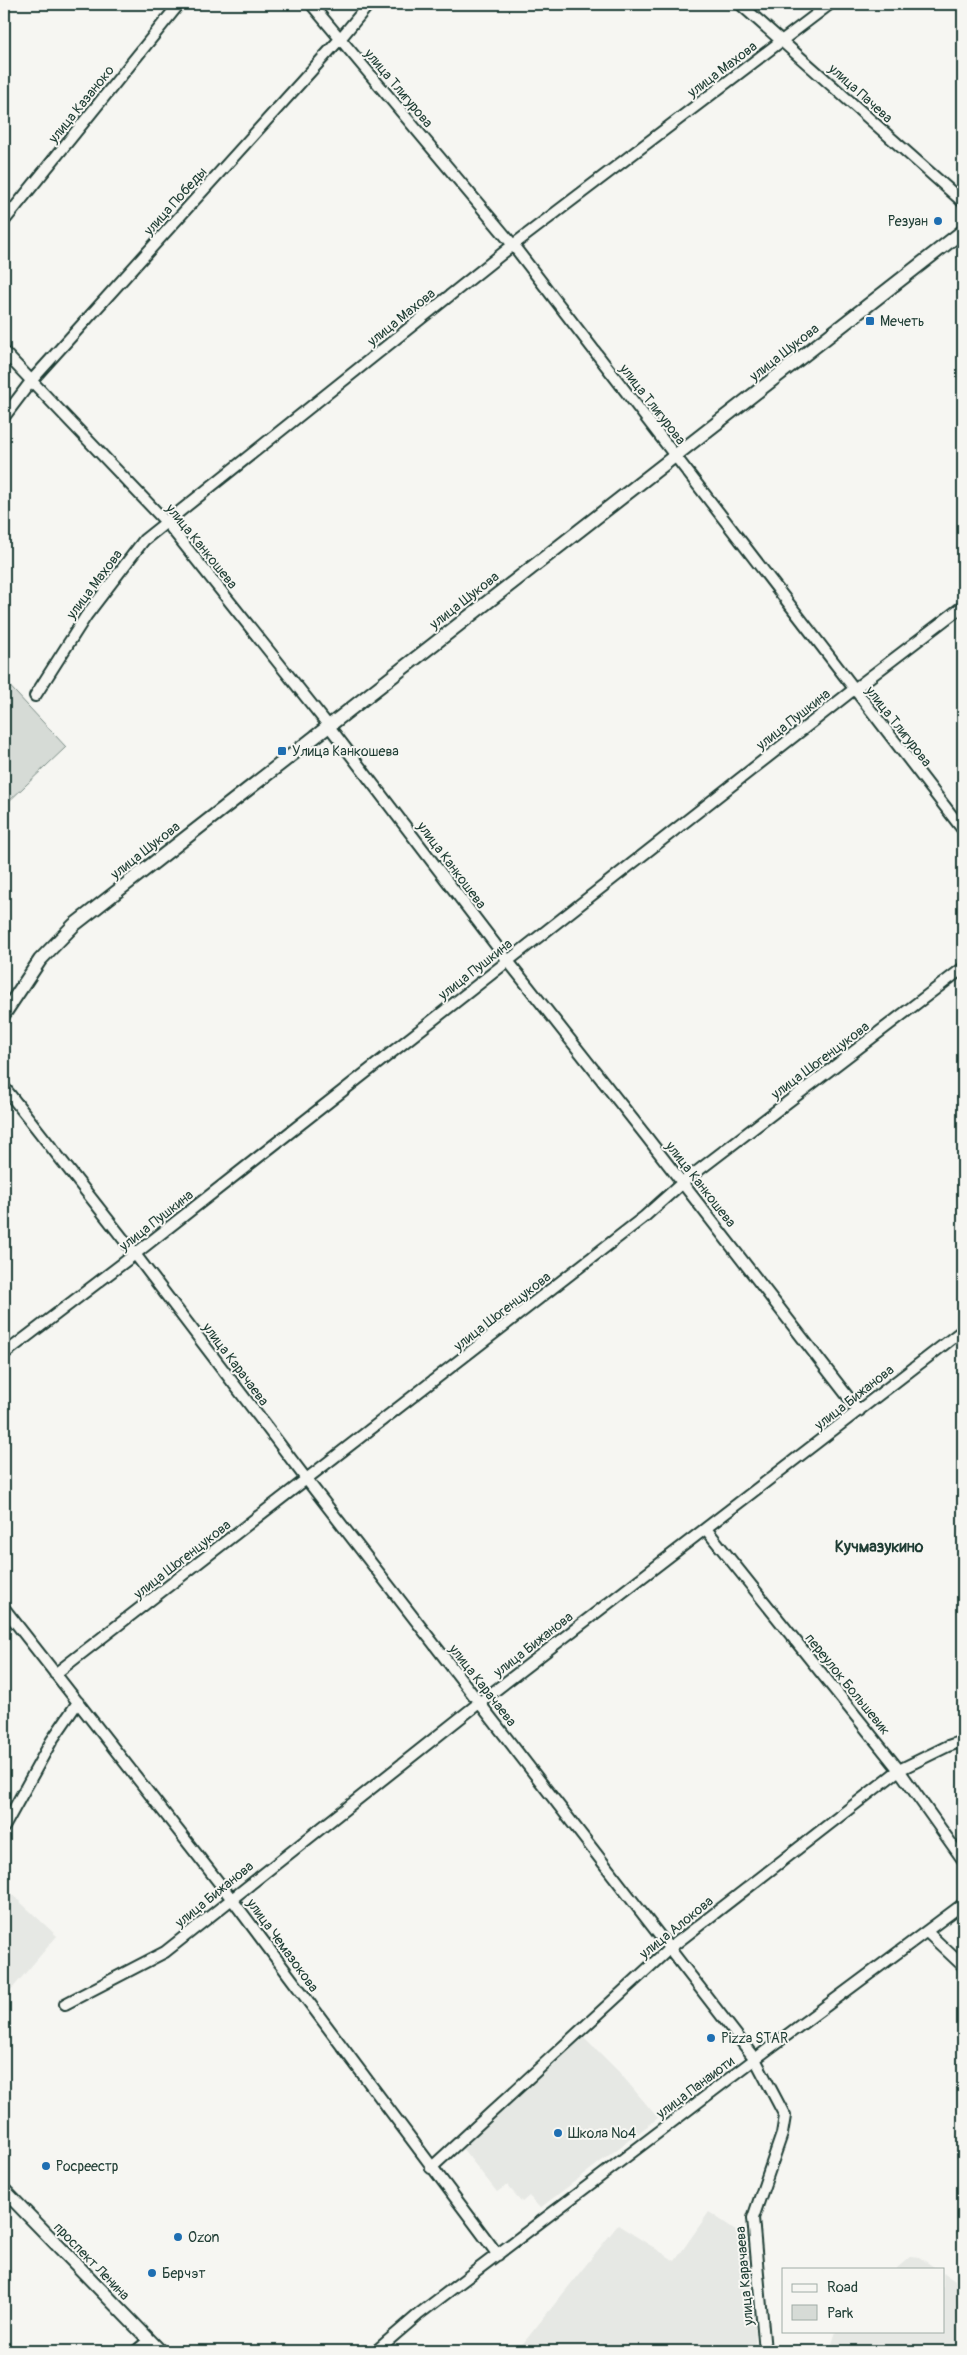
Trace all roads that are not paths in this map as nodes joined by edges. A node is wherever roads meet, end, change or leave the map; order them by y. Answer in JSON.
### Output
{"nodes":[{"id":1,"x":179,"y":4,"type":"edge"},
{"id":2,"x":311,"y":4,"type":"edge"},
{"id":3,"x":369,"y":4,"type":"edge"},
{"id":4,"x":740,"y":4,"type":"edge"},
{"id":5,"x":830,"y":4,"type":"edge"},
{"id":6,"x":340,"y":39,"type":"junction"},
{"id":7,"x":782,"y":40,"type":"junction"},
{"id":8,"x":963,"y":202,"type":"edge"},
{"id":9,"x":4,"y":221,"type":"edge"},
{"id":10,"x":963,"y":231,"type":"edge"},
{"id":11,"x":513,"y":245,"type":"junction"},
{"id":12,"x":4,"y":352,"type":"edge"},
{"id":13,"x":32,"y":380,"type":"junction"},
{"id":14,"x":4,"y":417,"type":"edge"},
{"id":15,"x":675,"y":454,"type":"junction"},
{"id":16,"x":167,"y":523,"type":"junction"},
{"id":17,"x":963,"y":606,"type":"edge"},
{"id":18,"x":853,"y":690,"type":"junction"},
{"id":19,"x":35,"y":696,"type":"dead end"},
{"id":20,"x":328,"y":725,"type":"junction"},
{"id":21,"x":963,"y":830,"type":"edge"},
{"id":22,"x":508,"y":961,"type":"junction"},
{"id":23,"x":963,"y":968,"type":"edge"},
{"id":24,"x":4,"y":1014,"type":"edge"},
{"id":25,"x":4,"y":1086,"type":"edge"},
{"id":26,"x":682,"y":1183,"type":"junction"},
{"id":27,"x":135,"y":1254,"type":"junction"},
{"id":28,"x":963,"y":1330,"type":"edge"},
{"id":29,"x":4,"y":1354,"type":"edge"},
{"id":30,"x":859,"y":1411,"type":"junction"},
{"id":31,"x":307,"y":1480,"type":"junction"},
{"id":32,"x":706,"y":1529,"type":"junction"},
{"id":33,"x":4,"y":1608,"type":"edge"},
{"id":34,"x":55,"y":1674,"type":"junction"},
{"id":35,"x":78,"y":1702,"type":"junction"},
{"id":36,"x":479,"y":1703,"type":"junction"},
{"id":37,"x":963,"y":1741,"type":"edge"},
{"id":38,"x":898,"y":1770,"type":"junction"},
{"id":39,"x":4,"y":1827,"type":"edge"},
{"id":40,"x":963,"y":1860,"type":"edge"},
{"id":41,"x":231,"y":1898,"type":"junction"},
{"id":42,"x":963,"y":1904,"type":"edge"},
{"id":43,"x":927,"y":1932,"type":"junction"},
{"id":44,"x":670,"y":1948,"type":"junction"},
{"id":45,"x":963,"y":1966,"type":"edge"},
{"id":46,"x":65,"y":2004,"type":"dead end"},
{"id":47,"x":755,"y":2058,"type":"junction"},
{"id":48,"x":431,"y":2168,"type":"junction"},
{"id":49,"x":4,"y":2190,"type":"edge"},
{"id":50,"x":498,"y":2255,"type":"junction"},
{"id":51,"x":148,"y":2341,"type":"junction"},
{"id":52,"x":136,"y":2351,"type":"edge"},
{"id":53,"x":160,"y":2351,"type":"edge"},
{"id":54,"x":376,"y":2351,"type":"edge"},
{"id":55,"x":764,"y":2351,"type":"edge"}],
"edges":[{"from":1,"to":9,"type":"street","name":"улица Казаноко"},
{"from":2,"to":6,"type":"street","name":"улица Тлигурова"},
{"from":3,"to":6,"type":"street","name":"улица Победы"},
{"from":4,"to":7,"type":"street","name":"улица Пачева"},
{"from":5,"to":7,"type":"street","name":"улица Махова"},
{"from":6,"to":11,"type":"street","name":"улица Тлигурова"},
{"from":6,"to":13,"type":"street","name":"улица Победы"},
{"from":7,"to":8,"type":"street","name":"улица Пачева"},
{"from":7,"to":11,"type":"street","name":"улица Махова"},
{"from":10,"to":15,"type":"main road","name":"улица Шукова"},
{"from":11,"to":15,"type":"street","name":"улица Тлигурова"},
{"from":11,"to":16,"type":"street","name":"улица Махова"},
{"from":12,"to":13,"type":"street","name":"улица Канкошева"},
{"from":13,"to":14,"type":"street","name":"улица Победы"},
{"from":13,"to":16,"type":"street","name":"улица Канкошева"},
{"from":15,"to":18,"type":"street","name":"улица Тлигурова"},
{"from":15,"to":20,"type":"main road","name":"улица Шукова"},
{"from":16,"to":19,"type":"street","name":"улица Махова"},
{"from":16,"to":20,"type":"street","name":"улица Канкошева"},
{"from":17,"to":18,"type":"street","name":"улица Пушкина"},
{"from":18,"to":21,"type":"street","name":"улица Тлигурова"},
{"from":18,"to":22,"type":"street","name":"улица Пушкина"},
{"from":20,"to":22,"type":"street","name":"улица Канкошева"},
{"from":20,"to":24,"type":"main road","name":"улица Шукова"},
{"from":22,"to":26,"type":"street","name":"улица Канкошева"},
{"from":22,"to":27,"type":"street","name":"улица Пушкина"},
{"from":23,"to":26,"type":"street","name":"улица Шогенцукова"},
{"from":25,"to":27,"type":"street","name":"улица Карачаева"},
{"from":26,"to":30,"type":"street","name":"улица Канкошева"},
{"from":26,"to":31,"type":"street","name":"улица Шогенцукова"},
{"from":27,"to":29,"type":"street","name":"улица Пушкина"},
{"from":27,"to":31,"type":"street","name":"улица Карачаева"},
{"from":28,"to":30,"type":"street","name":"улица Бижанова"},
{"from":30,"to":32,"type":"street","name":"улица Бижанова"},
{"from":31,"to":34,"type":"street","name":"улица Шогенцукова"},
{"from":31,"to":36,"type":"street","name":"улица Карачаева"},
{"from":32,"to":36,"type":"street","name":"улица Бижанова"},
{"from":32,"to":38,"type":"street","name":"переулок Большевик"},
{"from":33,"to":34,"type":"street","name":"улица Чемазокова"},
{"from":34,"to":35,"type":"street","name":"улица Чемазокова"},
{"from":35,"to":39,"type":"street"},
{"from":35,"to":41,"type":"street","name":"улица Чемазокова"},
{"from":36,"to":41,"type":"street","name":"улица Бижанова"},
{"from":36,"to":44,"type":"street","name":"улица Карачаева"},
{"from":37,"to":38,"type":"street","name":"улица Алокова"},
{"from":38,"to":40,"type":"street","name":"переулок Большевик"},
{"from":38,"to":44,"type":"street","name":"улица Алокова"},
{"from":41,"to":46,"type":"street","name":"улица Бижанова"},
{"from":41,"to":48,"type":"street","name":"улица Чемазокова"},
{"from":42,"to":43,"type":"street","name":"улица Панаиоти"},
{"from":43,"to":45,"type":"street"},
{"from":43,"to":47,"type":"street","name":"улица Панаиоти"},
{"from":44,"to":47,"type":"street","name":"улица Карачаева"},
{"from":44,"to":48,"type":"street","name":"улица Алокова"},
{"from":47,"to":50,"type":"street","name":"улица Панаиоти"},
{"from":47,"to":55,"type":"street","name":"улица Карачаева"},
{"from":48,"to":50,"type":"street","name":"улица Чемазокова"},
{"from":49,"to":51,"type":"main road","name":"проспект Ленина"},
{"from":50,"to":54,"type":"street","name":"улица Панаиоти"},
{"from":51,"to":52,"type":"street"},
{"from":51,"to":53,"type":"main road","name":"проспект Ленина"}]}
